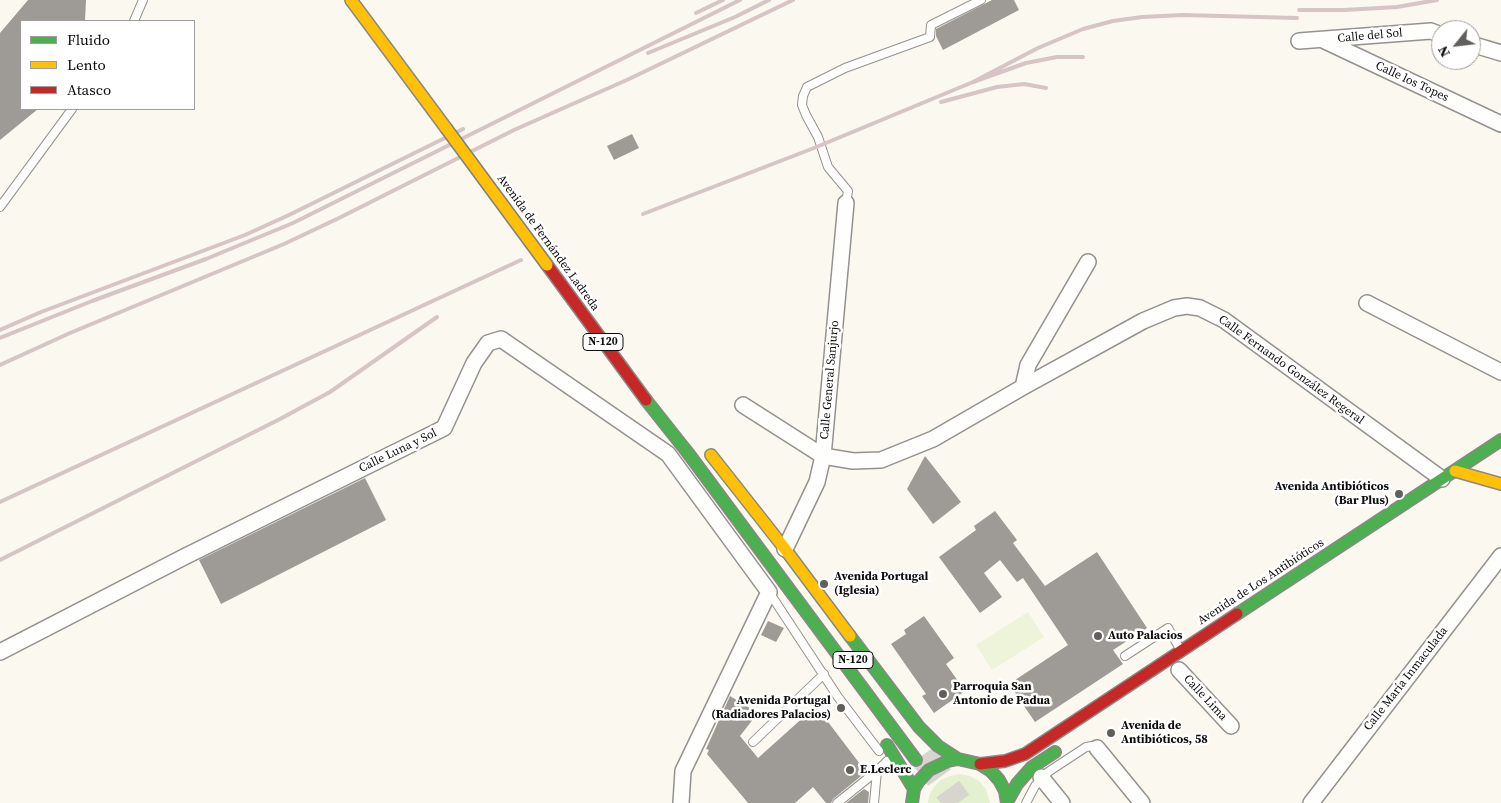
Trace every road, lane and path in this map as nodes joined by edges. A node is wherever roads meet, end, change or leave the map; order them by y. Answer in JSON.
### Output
{"nodes":[{"id":1,"x":143,"y":0,"type":"edge"},
{"id":2,"x":351,"y":0,"type":"edge"},
{"id":3,"x":981,"y":0,"type":"edge"},
{"id":4,"x":134,"y":20,"type":"edge"},
{"id":5,"x":1431,"y":31,"type":"edge"},
{"id":6,"x":1323,"y":40,"type":"junction"},
{"id":7,"x":1299,"y":41,"type":"dead end"},
{"id":8,"x":1481,"y":47,"type":"edge"},
{"id":9,"x":1501,"y":53,"type":"edge"},
{"id":10,"x":71,"y":110,"type":"edge"},
{"id":11,"x":1501,"y":124,"type":"edge"},
{"id":12,"x":846,"y":203,"type":"joint"},
{"id":13,"x":0,"y":208,"type":"edge"},
{"id":14,"x":1088,"y":262,"type":"dead end"},
{"id":15,"x":1367,"y":303,"type":"dead end"},
{"id":16,"x":1501,"y":372,"type":"edge"},
{"id":17,"x":1023,"y":387,"type":"junction"},
{"id":18,"x":743,"y":405,"type":"dead end"},
{"id":19,"x":660,"y":419,"type":"junction"},
{"id":20,"x":685,"y":430,"type":"dead end"},
{"id":21,"x":1501,"y":440,"type":"edge"},
{"id":22,"x":706,"y":449,"type":"dead end"},
{"id":23,"x":823,"y":456,"type":"junction"},
{"id":24,"x":1488,"y":467,"type":"dead end"},
{"id":25,"x":1455,"y":470,"type":"junction"},
{"id":26,"x":1474,"y":476,"type":"junction"},
{"id":27,"x":1442,"y":479,"type":"junction"},
{"id":28,"x":1501,"y":484,"type":"edge"},
{"id":29,"x":1460,"y":485,"type":"dead end"},
{"id":30,"x":785,"y":549,"type":"junction"},
{"id":31,"x":1501,"y":556,"type":"edge"},
{"id":32,"x":780,"y":569,"type":"junction"},
{"id":33,"x":769,"y":592,"type":"junction"},
{"id":34,"x":804,"y":629,"type":"junction"},
{"id":35,"x":1181,"y":651,"type":"junction"},
{"id":36,"x":0,"y":652,"type":"edge"},
{"id":37,"x":811,"y":655,"type":"junction"},
{"id":38,"x":1125,"y":656,"type":"dead end"},
{"id":39,"x":1179,"y":670,"type":"dead end"},
{"id":40,"x":824,"y":674,"type":"junction"},
{"id":41,"x":838,"y":676,"type":"dead end"},
{"id":42,"x":855,"y":700,"type":"dead end"},
{"id":43,"x":1230,"y":726,"type":"dead end"},
{"id":44,"x":753,"y":742,"type":"dead end"},
{"id":45,"x":1065,"y":745,"type":"dead end"},
{"id":46,"x":1097,"y":748,"type":"joint"},
{"id":47,"x":919,"y":757,"type":"tunnel mouth"},
{"id":48,"x":958,"y":759,"type":"junction"},
{"id":49,"x":886,"y":761,"type":"junction"},
{"id":50,"x":980,"y":764,"type":"junction"},
{"id":51,"x":877,"y":771,"type":"junction"},
{"id":52,"x":1041,"y":778,"type":"junction"},
{"id":53,"x":913,"y":798,"type":"edge"},
{"id":54,"x":681,"y":803,"type":"edge"},
{"id":55,"x":837,"y":803,"type":"edge"},
{"id":56,"x":874,"y":803,"type":"edge"},
{"id":57,"x":1007,"y":803,"type":"edge"},
{"id":58,"x":1026,"y":803,"type":"edge"},
{"id":59,"x":1062,"y":803,"type":"edge"},
{"id":60,"x":1142,"y":803,"type":"edge"},
{"id":61,"x":1311,"y":803,"type":"edge"}],
"edges":[{"from":1,"to":4,"type":"lane"},
{"from":2,"to":19,"type":"main road","name":"Avenida de Fernández Ladreda","number":"N-120","bridge":true},
{"from":3,"to":12,"type":"lane"},
{"from":5,"to":6,"type":"street","name":"Calle del Sol"},
{"from":6,"to":7,"type":"street","name":"Calle del Sol"},
{"from":6,"to":11,"type":"street","name":"Calle los Topes"},
{"from":8,"to":9,"type":"street"},
{"from":10,"to":13,"type":"lane"},
{"from":12,"to":23,"type":"street","name":"Calle General Sanjurjo"},
{"from":14,"to":17,"type":"street"},
{"from":15,"to":16,"type":"street"},
{"from":17,"to":23,"type":"street","name":"Calle Fernando González Regeral"},
{"from":17,"to":27,"type":"street","name":"Calle Fernando González Regeral"},
{"from":18,"to":23,"type":"street","name":"Calle Fernando González Regeral"},
{"from":19,"to":32,"type":"main road","name":"Avenida de Fernández Ladreda","number":"N-120"},
{"from":19,"to":34,"type":"main road"},
{"from":20,"to":32,"type":"main road","number":"N-120"},
{"from":21,"to":25,"type":"main road","name":"Avenida de Los Antibióticos"},
{"from":22,"to":30,"type":"main road"},
{"from":23,"to":30,"type":"street","name":"Calle General Sanjurjo"},
{"from":24,"to":26,"type":"main road"},
{"from":25,"to":26,"type":"main road"},
{"from":25,"to":27,"type":"main road","name":"Avenida de Los Antibióticos"},
{"from":26,"to":28,"type":"main road"},
{"from":26,"to":29,"type":"main road"},
{"from":27,"to":35,"type":"main road","name":"Avenida de Los Antibióticos"},
{"from":30,"to":48,"type":"main road"},
{"from":31,"to":61,"type":"street","name":"Calle María Inmaculada"},
{"from":32,"to":47,"type":"main road","number":"N-120"},
{"from":33,"to":36,"type":"street","name":"Calle Luna y Sol"},
{"from":33,"to":37,"type":"lane"},
{"from":33,"to":54,"type":"street"},
{"from":34,"to":37,"type":"lane"},
{"from":34,"to":41,"type":"main road"},
{"from":35,"to":38,"type":"lane"},
{"from":35,"to":50,"type":"main road","name":"Avenida de Los Antibióticos"},
{"from":37,"to":40,"type":"lane"},
{"from":39,"to":43,"type":"street","name":"Calle Lima"},
{"from":40,"to":44,"type":"lane"},
{"from":40,"to":49,"type":"lane"},
{"from":42,"to":53,"type":"main road"},
{"from":45,"to":57,"type":"main road"},
{"from":46,"to":52,"type":"lane"},
{"from":46,"to":60,"type":"street"},
{"from":48,"to":50,"type":"main road"},
{"from":48,"to":53,"type":"main road"},
{"from":49,"to":51,"type":"lane"},
{"from":49,"to":53,"type":"lane"},
{"from":50,"to":57,"type":"main road"},
{"from":51,"to":55,"type":"lane"},
{"from":51,"to":56,"type":"lane"},
{"from":52,"to":58,"type":"lane"},
{"from":52,"to":59,"type":"street"}]}
